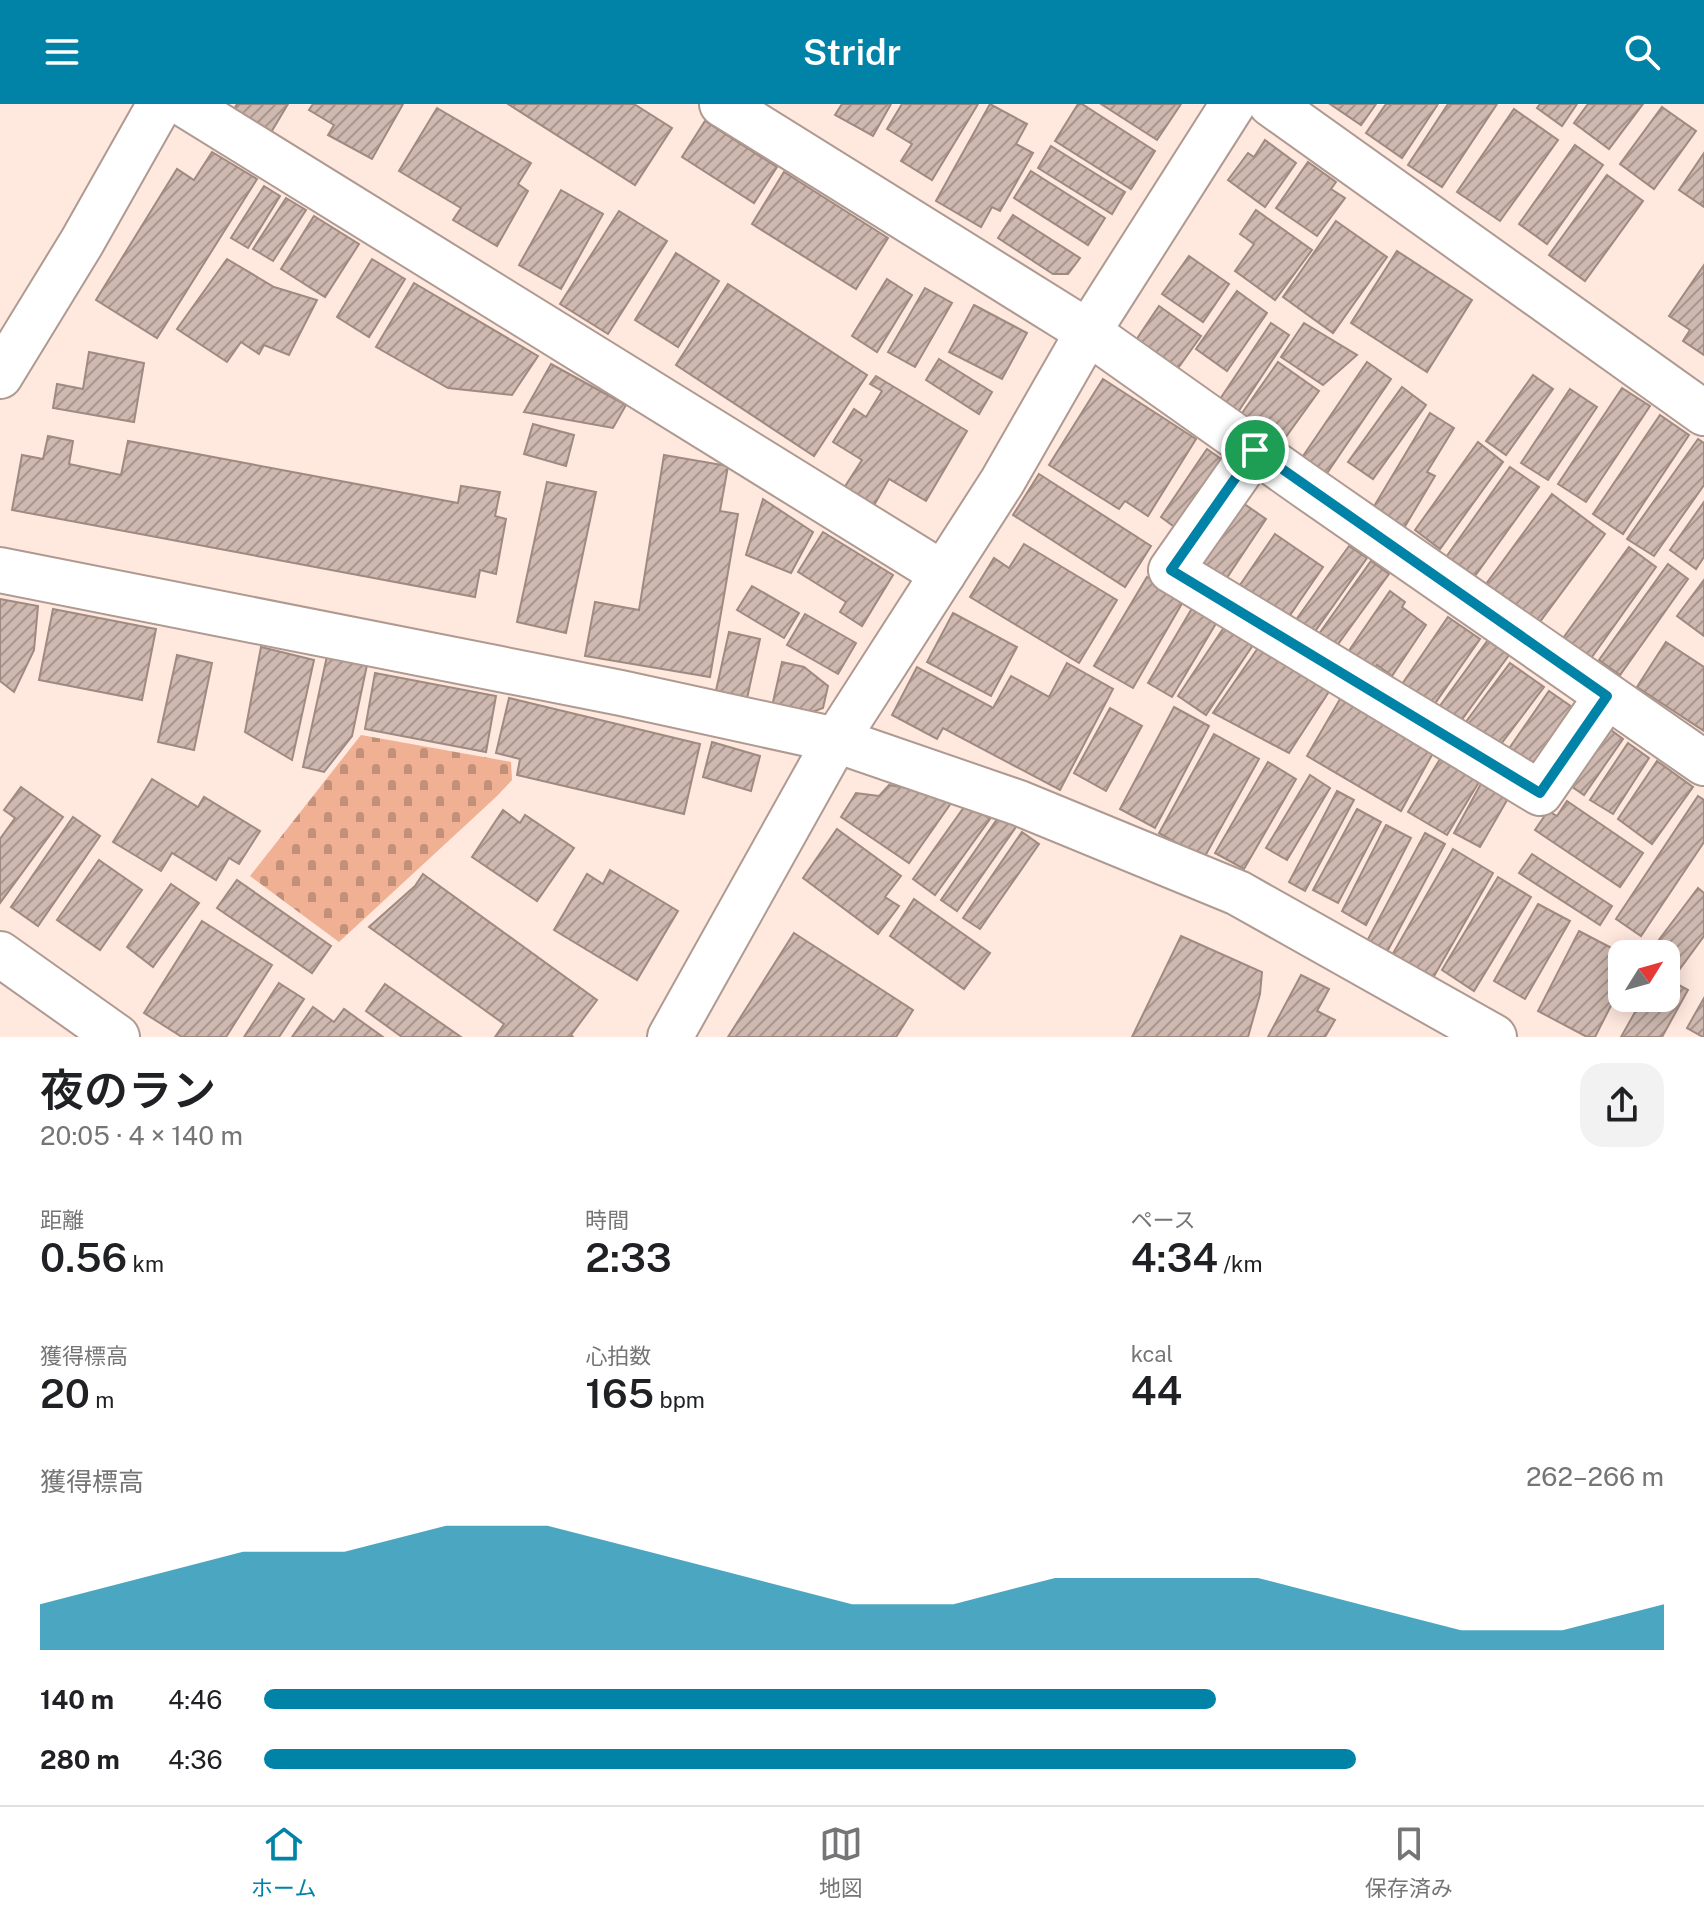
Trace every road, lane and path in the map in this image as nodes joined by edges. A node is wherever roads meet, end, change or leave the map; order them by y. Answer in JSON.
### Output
{"nodes":[{"id":1,"x":160,"y":104,"type":"edge"},
{"id":2,"x":184,"y":104,"type":"edge"},
{"id":3,"x":722,"y":104,"type":"edge"},
{"id":4,"x":1233,"y":104,"type":"edge"},
{"id":5,"x":1271,"y":104,"type":"edge"},
{"id":6,"x":1088,"y":332,"type":"junction"},
{"id":7,"x":0,"y":376,"type":"edge"},
{"id":8,"x":1704,"y":413,"type":"edge"},
{"id":9,"x":1255,"y":450,"type":"junction"},
{"id":10,"x":0,"y":570,"type":"edge"},
{"id":11,"x":943,"y":574,"type":"junction"},
{"id":12,"x":1607,"y":696,"type":"junction"},
{"id":13,"x":836,"y":740,"type":"junction"},
{"id":14,"x":1704,"y":763,"type":"edge"},
{"id":15,"x":0,"y":954,"type":"edge"},
{"id":16,"x":117,"y":1037,"type":"edge"},
{"id":17,"x":670,"y":1037,"type":"edge"},
{"id":18,"x":1494,"y":1037,"type":"edge"}],
"edges":[{"from":1,"to":7,"type":"street"},
{"from":2,"to":11,"type":"street"},
{"from":3,"to":6,"type":"street"},
{"from":4,"to":6,"type":"street"},
{"from":5,"to":8,"type":"street"},
{"from":6,"to":9,"type":"street"},
{"from":6,"to":11,"type":"street"},
{"from":9,"to":12,"type":"street"},
{"from":9,"to":12,"type":"street"},
{"from":10,"to":13,"type":"street"},
{"from":11,"to":13,"type":"street"},
{"from":12,"to":14,"type":"street"},
{"from":13,"to":17,"type":"street"},
{"from":13,"to":18,"type":"street"},
{"from":15,"to":16,"type":"street"}]}
